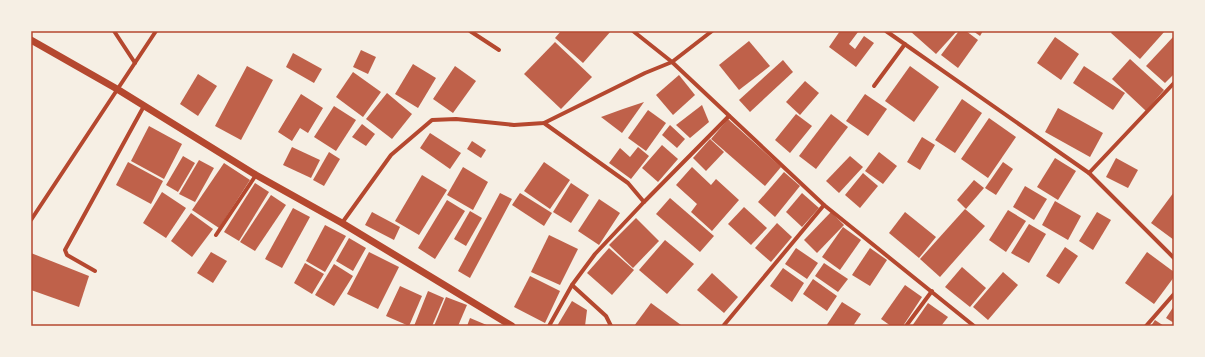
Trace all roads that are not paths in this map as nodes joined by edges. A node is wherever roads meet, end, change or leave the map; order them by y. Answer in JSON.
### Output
{"nodes":[{"id":1,"x":114,"y":31,"type":"edge"},
{"id":2,"x":156,"y":31,"type":"edge"},
{"id":3,"x":470,"y":31,"type":"edge"},
{"id":4,"x":633,"y":31,"type":"edge"},
{"id":5,"x":712,"y":31,"type":"edge"},
{"id":6,"x":886,"y":31,"type":"edge"},
{"id":7,"x":31,"y":40,"type":"edge"},
{"id":8,"x":905,"y":44,"type":"junction"},
{"id":9,"x":499,"y":50,"type":"dead end"},
{"id":10,"x":672,"y":62,"type":"junction"},
{"id":11,"x":135,"y":63,"type":"junction"},
{"id":12,"x":1174,"y":83,"type":"edge"},
{"id":13,"x":874,"y":86,"type":"dead end"},
{"id":14,"x":117,"y":89,"type":"junction"},
{"id":15,"x":144,"y":106,"type":"junction"},
{"id":16,"x":729,"y":116,"type":"junction"},
{"id":17,"x":544,"y":123,"type":"junction"},
{"id":18,"x":1089,"y":173,"type":"junction"},
{"id":19,"x":256,"y":175,"type":"junction"},
{"id":20,"x":644,"y":202,"type":"junction"},
{"id":21,"x":824,"y":204,"type":"junction"},
{"id":22,"x":31,"y":220,"type":"edge"},
{"id":23,"x":342,"y":223,"type":"junction"},
{"id":24,"x":216,"y":235,"type":"dead end"},
{"id":25,"x":1174,"y":258,"type":"edge"},
{"id":26,"x":95,"y":271,"type":"dead end"},
{"id":27,"x":572,"y":285,"type":"junction"},
{"id":28,"x":932,"y":291,"type":"junction"},
{"id":29,"x":1174,"y":294,"type":"edge"},
{"id":30,"x":724,"y":325,"type":"dead end"},
{"id":31,"x":512,"y":326,"type":"edge"},
{"id":32,"x":549,"y":326,"type":"edge"},
{"id":33,"x":611,"y":326,"type":"edge"},
{"id":34,"x":906,"y":326,"type":"edge"},
{"id":35,"x":974,"y":326,"type":"edge"},
{"id":36,"x":1146,"y":326,"type":"edge"}],
"edges":[{"from":1,"to":11,"type":"street"},
{"from":2,"to":11,"type":"street"},
{"from":3,"to":9,"type":"street"},
{"from":4,"to":10,"type":"street"},
{"from":5,"to":10,"type":"street"},
{"from":6,"to":8,"type":"street"},
{"from":7,"to":14,"type":"street"},
{"from":8,"to":13,"type":"street"},
{"from":8,"to":18,"type":"street"},
{"from":10,"to":16,"type":"street"},
{"from":10,"to":17,"type":"street"},
{"from":11,"to":14,"type":"street"},
{"from":12,"to":18,"type":"street"},
{"from":14,"to":15,"type":"street"},
{"from":14,"to":22,"type":"street"},
{"from":15,"to":19,"type":"street"},
{"from":15,"to":26,"type":"street"},
{"from":16,"to":20,"type":"street"},
{"from":16,"to":21,"type":"street"},
{"from":17,"to":20,"type":"street"},
{"from":17,"to":23,"type":"street"},
{"from":18,"to":25,"type":"street"},
{"from":19,"to":23,"type":"street"},
{"from":19,"to":24,"type":"street"},
{"from":20,"to":27,"type":"street"},
{"from":21,"to":28,"type":"street"},
{"from":21,"to":30,"type":"street"},
{"from":23,"to":31,"type":"street"},
{"from":27,"to":32,"type":"street"},
{"from":27,"to":33,"type":"street"},
{"from":28,"to":34,"type":"street"},
{"from":28,"to":35,"type":"street"},
{"from":29,"to":36,"type":"street"}]}
